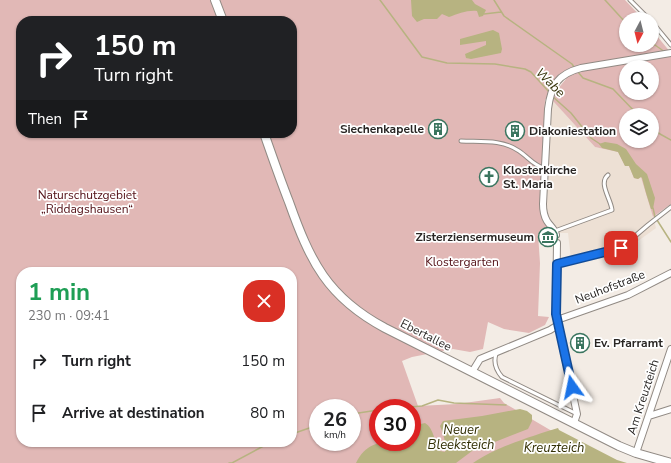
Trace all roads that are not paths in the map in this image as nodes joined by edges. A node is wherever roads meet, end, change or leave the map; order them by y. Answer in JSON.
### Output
{"nodes":[{"id":1,"x":215,"y":0,"type":"edge"},
{"id":2,"x":630,"y":0,"type":"edge"},
{"id":3,"x":642,"y":12,"type":"edge"},
{"id":4,"x":221,"y":16,"type":"edge"},
{"id":5,"x":659,"y":30,"type":"edge"},
{"id":6,"x":671,"y":45,"type":"edge"},
{"id":7,"x":670,"y":53,"type":"edge"},
{"id":8,"x":266,"y":138,"type":"edge"},
{"id":9,"x":460,"y":141,"type":"dead end"},
{"id":10,"x":544,"y":168,"type":"junction"},
{"id":11,"x":608,"y":175,"type":"dead end"},
{"id":12,"x":671,"y":207,"type":"edge"},
{"id":13,"x":556,"y":233,"type":"joint"},
{"id":14,"x":557,"y":243,"type":"dead end"},
{"id":15,"x":557,"y":264,"type":"junction"},
{"id":16,"x":671,"y":273,"type":"edge"},
{"id":17,"x":557,"y":322,"type":"junction"},
{"id":18,"x":671,"y":349,"type":"edge"},
{"id":19,"x":496,"y":352,"type":"junction"},
{"id":20,"x":472,"y":372,"type":"junction"},
{"id":21,"x":671,"y":409,"type":"edge"},
{"id":22,"x":577,"y":414,"type":"junction"},
{"id":23,"x":648,"y":416,"type":"junction"},
{"id":24,"x":574,"y":423,"type":"junction"},
{"id":25,"x":636,"y":453,"type":"junction"},
{"id":26,"x":671,"y":463,"type":"edge"}],
"edges":[{"from":1,"to":4,"type":"main road"},
{"from":2,"to":3,"type":"lane"},
{"from":5,"to":6,"type":"lane"},
{"from":7,"to":10,"type":"street"},
{"from":8,"to":20,"type":"main road","name":"Ebertallee"},
{"from":9,"to":10,"type":"lane"},
{"from":10,"to":13,"type":"street"},
{"from":11,"to":13,"type":"lane"},
{"from":12,"to":15,"type":"lane"},
{"from":14,"to":15,"type":"street"},
{"from":15,"to":17,"type":"street"},
{"from":16,"to":17,"type":"street","name":"Neuhofstraße"},
{"from":17,"to":19,"type":"street","name":"Neuhofstraße"},
{"from":17,"to":22,"type":"street"},
{"from":18,"to":23,"type":"street","name":"Am Kreuzteich"},
{"from":19,"to":20,"type":"street","name":"Neuhofstraße"},
{"from":19,"to":22,"type":"lane"},
{"from":20,"to":24,"type":"main road","name":"Ebertallee"},
{"from":21,"to":23,"type":"street"},
{"from":22,"to":24,"type":"street"},
{"from":23,"to":25,"type":"street","name":"Am Kreuzteich"},
{"from":24,"to":25,"type":"main road","name":"Ebertallee"},
{"from":25,"to":26,"type":"main road","name":"Ebertallee"}]}
